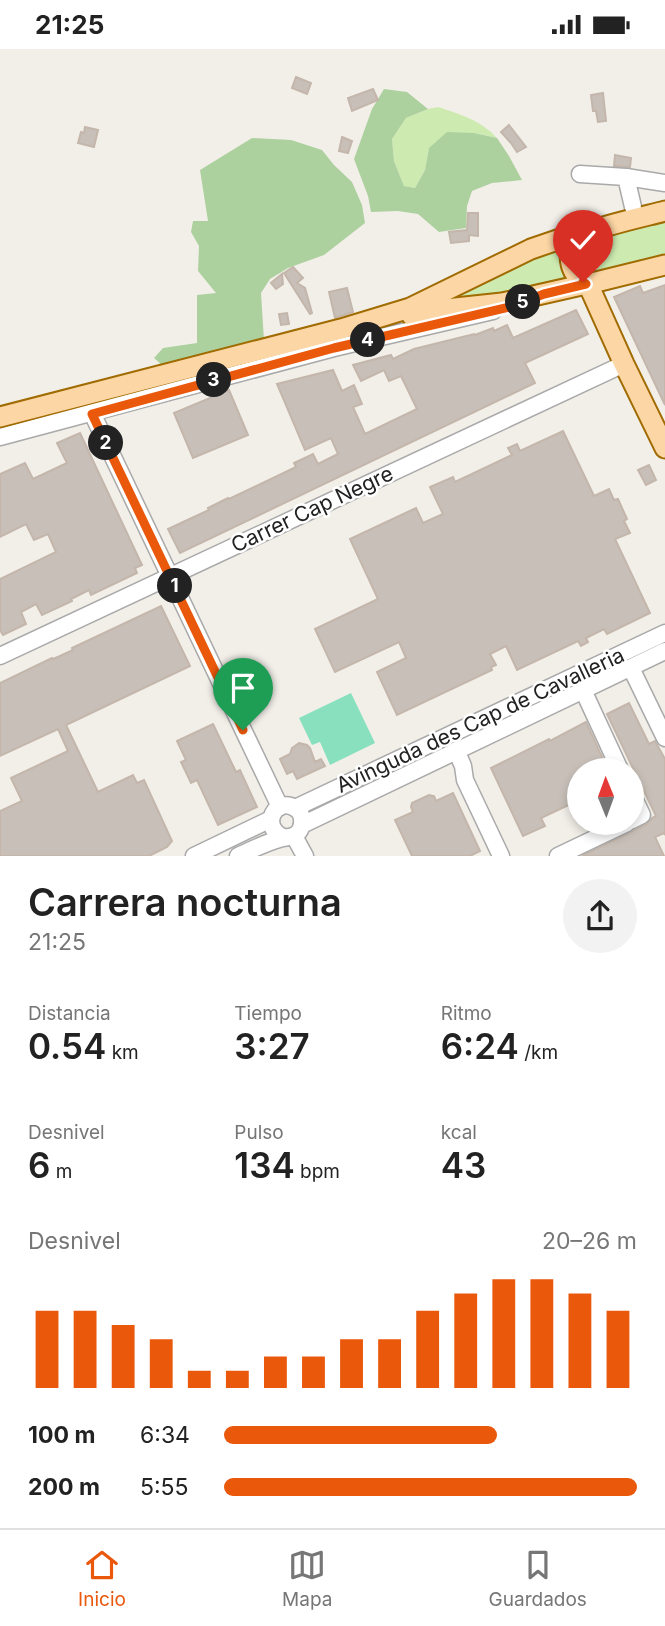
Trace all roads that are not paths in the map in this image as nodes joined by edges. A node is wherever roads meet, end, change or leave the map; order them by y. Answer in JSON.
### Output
{"nodes":[{"id":1,"x":580,"y":174,"type":"dead end"},
{"id":2,"x":626,"y":177,"type":"junction"},
{"id":3,"x":665,"y":183,"type":"edge"},
{"id":4,"x":665,"y":199,"type":"edge"},
{"id":5,"x":633,"y":207,"type":"junction"},
{"id":6,"x":665,"y":211,"type":"edge"},
{"id":7,"x":591,"y":231,"type":"junction"},
{"id":8,"x":665,"y":265,"type":"edge"},
{"id":9,"x":484,"y":271,"type":"junction"},
{"id":10,"x":587,"y":284,"type":"junction"},
{"id":11,"x":544,"y":294,"type":"junction"},
{"id":12,"x":341,"y":330,"type":"junction"},
{"id":13,"x":624,"y":364,"type":"junction"},
{"id":14,"x":92,"y":414,"type":"junction"},
{"id":15,"x":0,"y":417,"type":"edge"},
{"id":16,"x":0,"y":437,"type":"edge"},
{"id":17,"x":665,"y":448,"type":"edge"},
{"id":18,"x":170,"y":575,"type":"junction"},
{"id":19,"x":665,"y":633,"type":"edge"},
{"id":20,"x":665,"y":651,"type":"edge"},
{"id":21,"x":0,"y":656,"type":"edge"},
{"id":22,"x":631,"y":668,"type":"junction"},
{"id":23,"x":583,"y":691,"type":"junction"},
{"id":24,"x":665,"y":738,"type":"edge"},
{"id":25,"x":456,"y":750,"type":"junction"},
{"id":26,"x":614,"y":758,"type":"edge"},
{"id":27,"x":282,"y":811,"type":"junction"},
{"id":28,"x":293,"y":833,"type":"junction"},
{"id":29,"x":602,"y":835,"type":"edge"},
{"id":30,"x":194,"y":856,"type":"edge"},
{"id":31,"x":238,"y":856,"type":"edge"},
{"id":32,"x":304,"y":856,"type":"edge"},
{"id":33,"x":501,"y":856,"type":"edge"},
{"id":34,"x":558,"y":856,"type":"edge"}],
"edges":[{"from":1,"to":2,"type":"street"},
{"from":2,"to":3,"type":"street"},
{"from":2,"to":5,"type":"street"},
{"from":4,"to":5,"type":"main road"},
{"from":5,"to":9,"type":"main road"},
{"from":6,"to":7,"type":"main road"},
{"from":7,"to":9,"type":"main road"},
{"from":7,"to":10,"type":"main road"},
{"from":8,"to":10,"type":"main road"},
{"from":9,"to":12,"type":"main road"},
{"from":10,"to":11,"type":"main road"},
{"from":10,"to":13,"type":"main road"},
{"from":11,"to":12,"type":"main road"},
{"from":11,"to":14,"type":"street"},
{"from":12,"to":15,"type":"main road"},
{"from":13,"to":17,"type":"main road"},
{"from":13,"to":18,"type":"street","name":"Carrer Cap Negre"},
{"from":14,"to":16,"type":"street"},
{"from":14,"to":18,"type":"street"},
{"from":18,"to":21,"type":"street","name":"Carrer Cap Negre"},
{"from":18,"to":27,"type":"street"},
{"from":19,"to":27,"type":"street","name":"Avinguda des Cap de Cavalleria"},
{"from":20,"to":22,"type":"street","name":"Avinguda des Cap de Cavalleria"},
{"from":22,"to":23,"type":"street","name":"Avinguda des Cap de Cavalleria"},
{"from":22,"to":24,"type":"street"},
{"from":23,"to":25,"type":"street","name":"Avinguda des Cap de Cavalleria"},
{"from":23,"to":26,"type":"street"},
{"from":25,"to":28,"type":"street","name":"Avinguda des Cap de Cavalleria"},
{"from":25,"to":33,"type":"street"},
{"from":27,"to":28,"type":"street"},
{"from":27,"to":28,"type":"street"},
{"from":27,"to":30,"type":"street","name":"Avinguda des Cap de Cavalleria"},
{"from":28,"to":31,"type":"street","name":"Avinguda des Cap de Cavalleria"},
{"from":28,"to":32,"type":"street"},
{"from":29,"to":34,"type":"street"}]}
